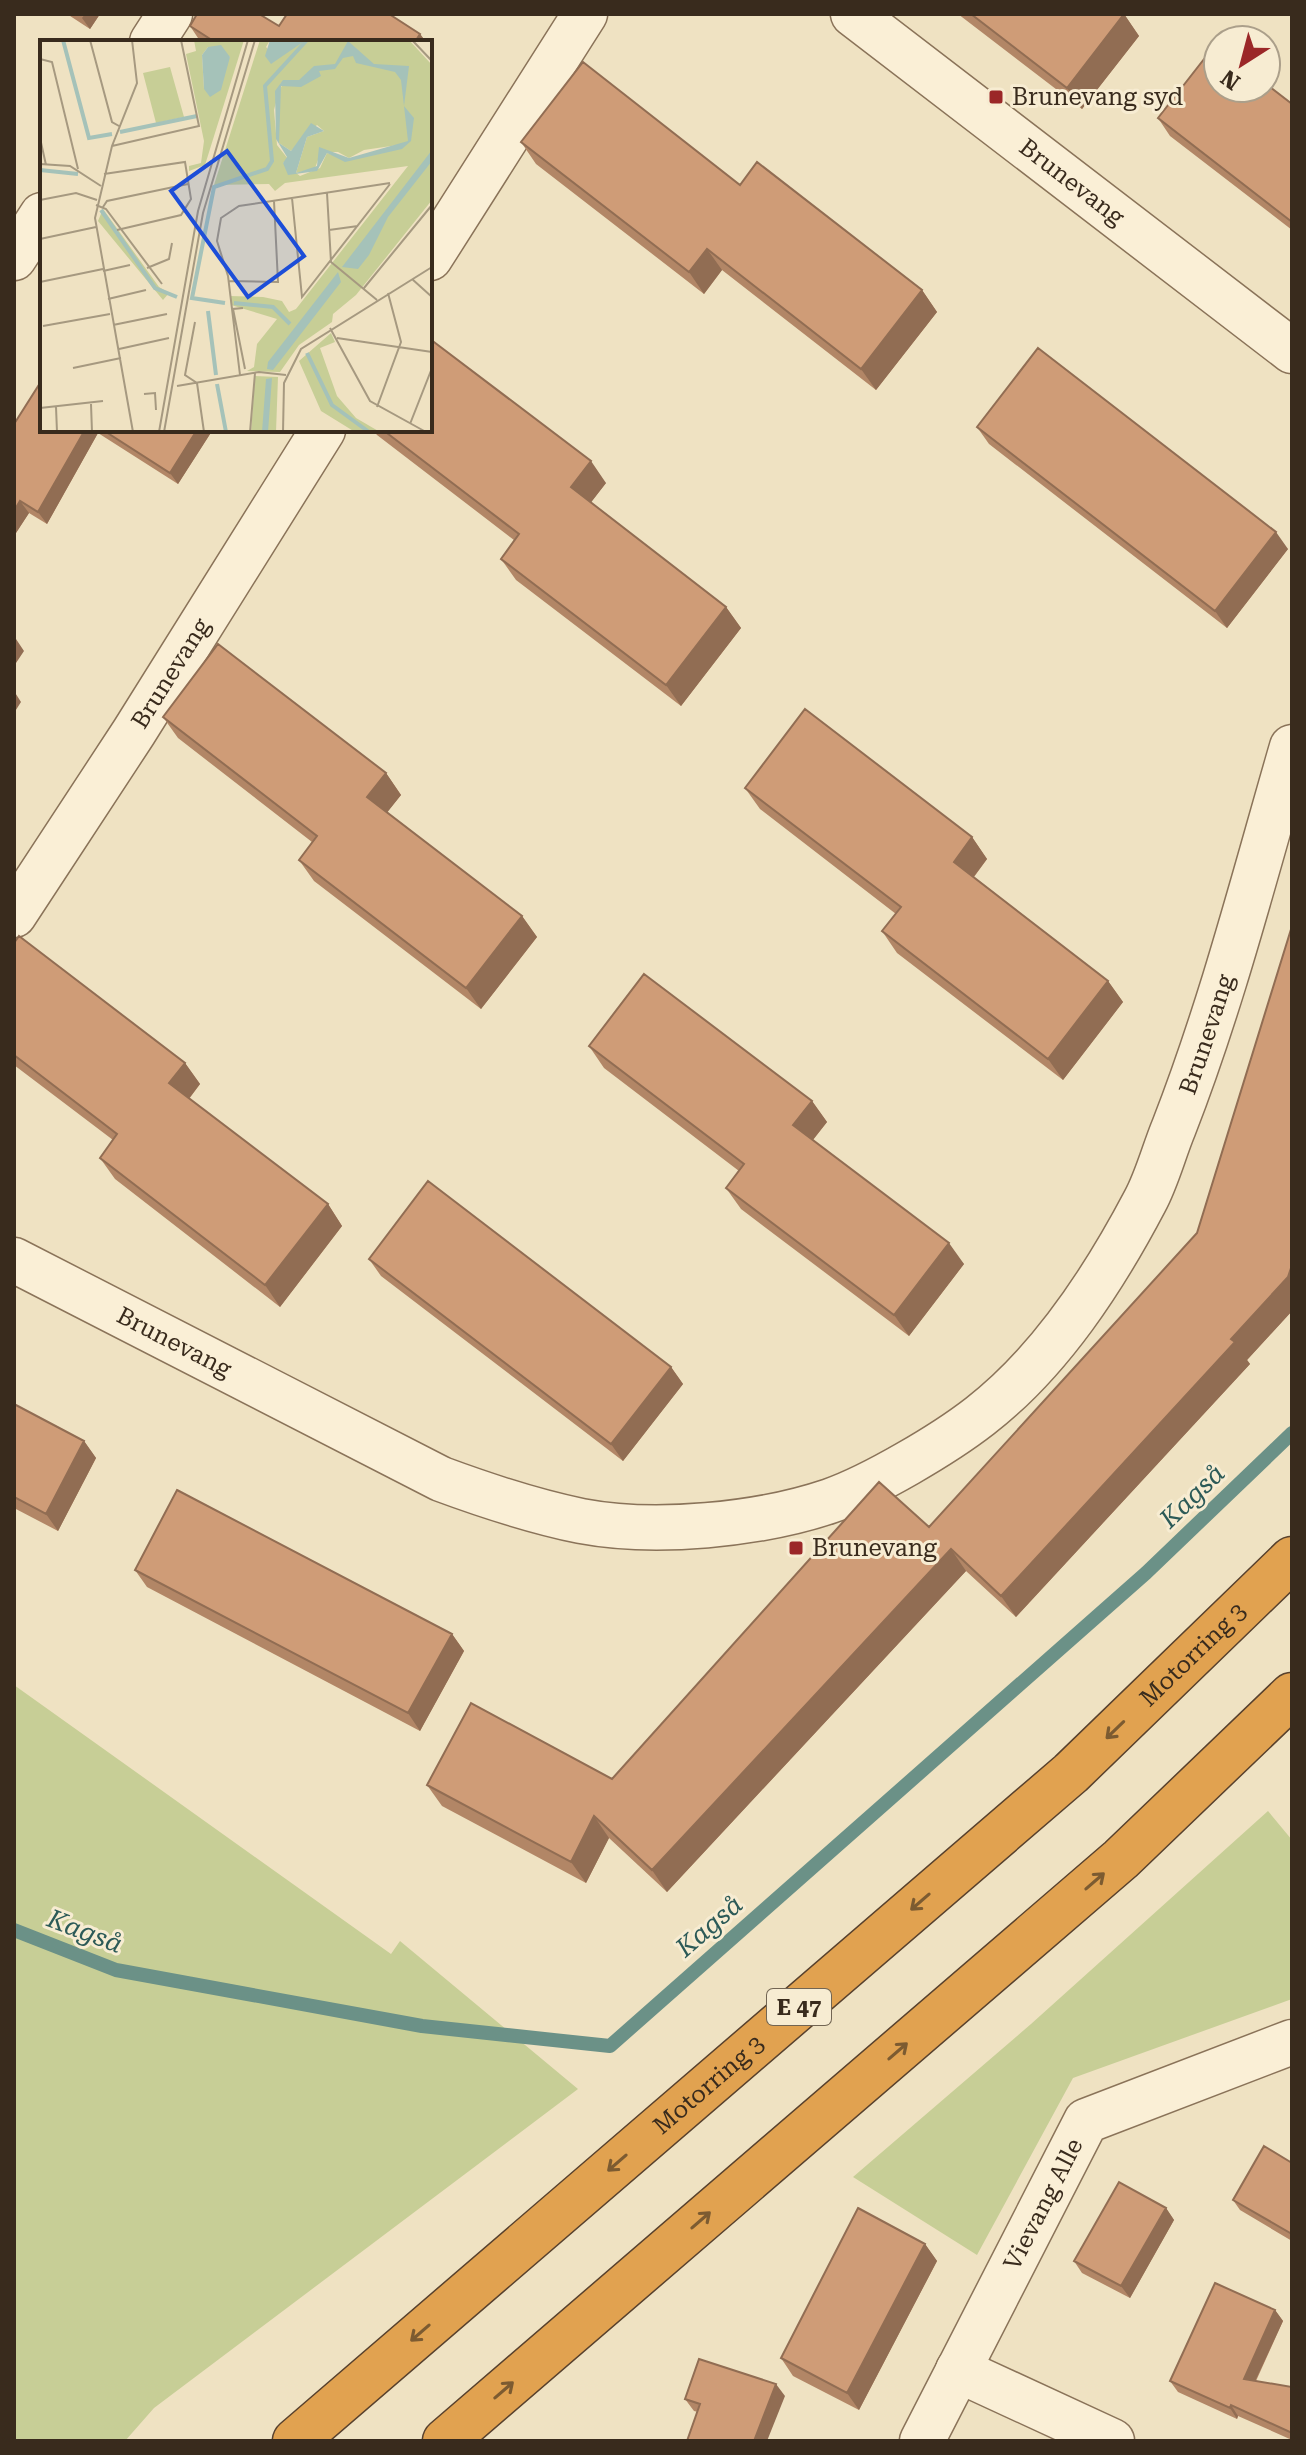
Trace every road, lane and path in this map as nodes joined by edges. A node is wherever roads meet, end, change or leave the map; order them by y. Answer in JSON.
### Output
{"nodes":[{"id":1,"x":170,"y":14,"type":"edge"},
{"id":2,"x":585,"y":14,"type":"edge"},
{"id":3,"x":853,"y":14,"type":"edge"},
{"id":4,"x":153,"y":40,"type":"edge"},
{"id":5,"x":40,"y":218,"type":"edge"},
{"id":6,"x":432,"y":255,"type":"edge"},
{"id":7,"x":14,"y":258,"type":"edge"},
{"id":8,"x":1292,"y":351,"type":"edge"},
{"id":9,"x":322,"y":432,"type":"edge"},
{"id":10,"x":1292,"y":747,"type":"edge"},
{"id":11,"x":14,"y":915,"type":"edge"},
{"id":12,"x":14,"y":1260,"type":"edge"},
{"id":13,"x":1292,"y":1559,"type":"edge"},
{"id":14,"x":1292,"y":1695,"type":"edge"},
{"id":15,"x":1292,"y":2042,"type":"edge"},
{"id":16,"x":958,"y":2370,"type":"junction"},
{"id":17,"x":295,"y":2441,"type":"edge"},
{"id":18,"x":445,"y":2441,"type":"edge"},
{"id":19,"x":922,"y":2441,"type":"edge"},
{"id":20,"x":1112,"y":2441,"type":"edge"}],
"edges":[{"from":1,"to":4,"type":"street"},
{"from":2,"to":6,"type":"street"},
{"from":3,"to":8,"type":"street","name":"Brunevang"},
{"from":5,"to":7,"type":"street"},
{"from":9,"to":11,"type":"street","name":"Brunevang"},
{"from":10,"to":12,"type":"street","name":"Brunevang"},
{"from":13,"to":17,"type":"highway","name":"Motorring 3","number":"E 47","one_way":true},
{"from":18,"to":14,"type":"highway","one_way":true},
{"from":15,"to":16,"type":"street","name":"Vievang Alle"},
{"from":16,"to":19,"type":"street","name":"Vievang Alle"},
{"from":16,"to":20,"type":"street"}]}
